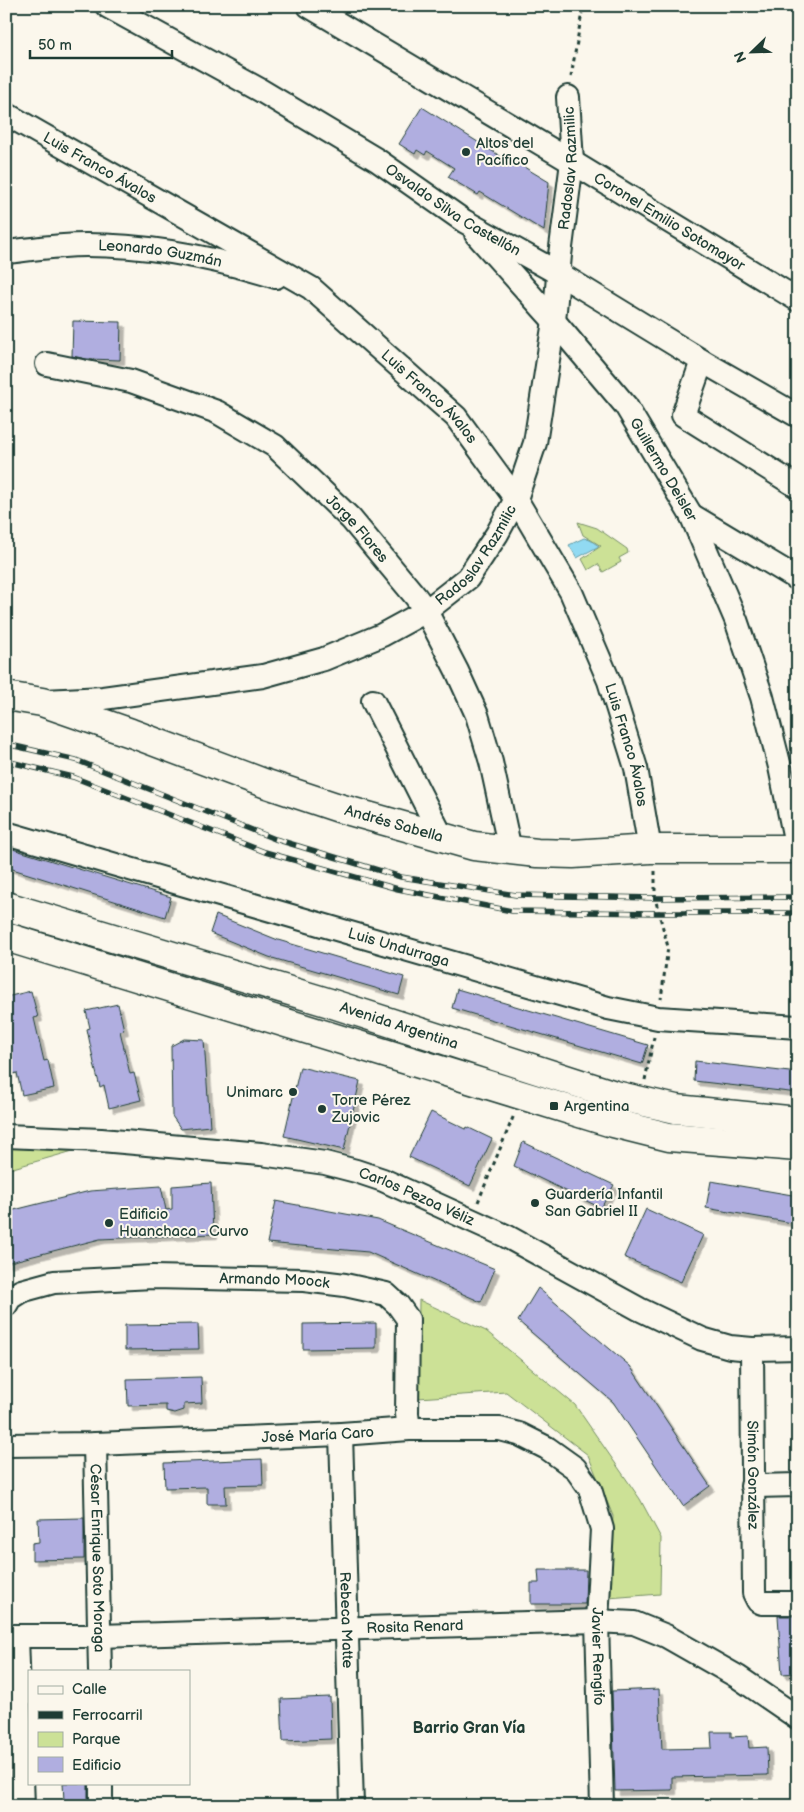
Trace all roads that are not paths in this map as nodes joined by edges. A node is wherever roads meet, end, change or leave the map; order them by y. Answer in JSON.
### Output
{"nodes":[{"id":1,"x":107,"y":6,"type":"edge"},
{"id":2,"x":309,"y":6,"type":"edge"},
{"id":3,"x":568,"y":97,"type":"road end"},
{"id":4,"x":6,"y":114,"type":"edge"},
{"id":5,"x":572,"y":162,"type":"junction"},
{"id":6,"x":464,"y":221,"type":"junction"},
{"id":7,"x":6,"y":252,"type":"edge"},
{"id":8,"x":558,"y":273,"type":"junction"},
{"id":9,"x":311,"y":288,"type":"junction"},
{"id":10,"x":798,"y":300,"type":"edge"},
{"id":11,"x":554,"y":321,"type":"junction"},
{"id":12,"x":702,"y":361,"type":"junction"},
{"id":13,"x":46,"y":364,"type":"dead end"},
{"id":14,"x":798,"y":416,"type":"edge"},
{"id":15,"x":798,"y":487,"type":"edge"},
{"id":16,"x":516,"y":498,"type":"junction"},
{"id":17,"x":691,"y":515,"type":"junction"},
{"id":18,"x":798,"y":579,"type":"edge"},
{"id":19,"x":426,"y":611,"type":"junction"},
{"id":20,"x":6,"y":696,"type":"edge"},
{"id":21,"x":373,"y":701,"type":"dead end"},
{"id":22,"x":42,"y":702,"type":"junction"},
{"id":23,"x":780,"y":767,"type":"junction"},
{"id":24,"x":798,"y":791,"type":"edge"},
{"id":25,"x":6,"y":832,"type":"edge"},
{"id":26,"x":442,"y":837,"type":"junction"},
{"id":27,"x":797,"y":849,"type":"edge"},
{"id":28,"x":510,"y":850,"type":"junction"},
{"id":29,"x":656,"y":860,"type":"junction"},
{"id":30,"x":6,"y":906,"type":"edge"},
{"id":31,"x":6,"y":937,"type":"edge"},
{"id":32,"x":798,"y":1027,"type":"edge"},
{"id":33,"x":798,"y":1121,"type":"edge"},
{"id":34,"x":6,"y":1136,"type":"edge"},
{"id":35,"x":798,"y":1147,"type":"edge"},
{"id":36,"x":14,"y":1298,"type":"edge"},
{"id":37,"x":798,"y":1348,"type":"edge"},
{"id":38,"x":752,"y":1349,"type":"junction"},
{"id":39,"x":409,"y":1429,"type":"junction"},
{"id":40,"x":341,"y":1434,"type":"junction"},
{"id":41,"x":6,"y":1444,"type":"edge"},
{"id":42,"x":95,"y":1444,"type":"junction"},
{"id":43,"x":798,"y":1485,"type":"edge"},
{"id":44,"x":752,"y":1486,"type":"junction"},
{"id":45,"x":597,"y":1507,"type":"joint"},
{"id":46,"x":798,"y":1603,"type":"edge"},
{"id":47,"x":597,"y":1621,"type":"junction"},
{"id":48,"x":346,"y":1629,"type":"junction"},
{"id":49,"x":12,"y":1636,"type":"edge"},
{"id":50,"x":99,"y":1636,"type":"junction"},
{"id":51,"x":100,"y":1670,"type":"edge"},
{"id":52,"x":798,"y":1718,"type":"edge"},
{"id":53,"x":101,"y":1784,"type":"edge"},
{"id":54,"x":22,"y":1806,"type":"edge"},
{"id":55,"x":101,"y":1806,"type":"edge"},
{"id":56,"x":352,"y":1806,"type":"edge"},
{"id":57,"x":602,"y":1806,"type":"edge"}],
"edges":[{"from":1,"to":6,"type":"street","name":"Osvaldo Silva Castellón"},
{"from":2,"to":5,"type":"street","name":"Coronel Emilio Sotomayor"},
{"from":3,"to":5,"type":"street","name":"Radoslav Razmilic"},
{"from":4,"to":9,"type":"street","name":"Luis Franco Ávalos"},
{"from":5,"to":8,"type":"street","name":"Radoslav Razmilic"},
{"from":5,"to":10,"type":"street","name":"Coronel Emilio Sotomayor"},
{"from":6,"to":8,"type":"street","name":"Osvaldo Silva Castellón"},
{"from":6,"to":11,"type":"street","name":"Guillermo Deisler"},
{"from":7,"to":9,"type":"street","name":"Leonardo Guzmán"},
{"from":8,"to":11,"type":"street","name":"Radoslav Razmilic"},
{"from":8,"to":12,"type":"street","name":"Osvaldo Silva Castellón"},
{"from":9,"to":16,"type":"street","name":"Luis Franco Ávalos"},
{"from":11,"to":16,"type":"street","name":"Radoslav Razmilic"},
{"from":11,"to":17,"type":"street","name":"Guillermo Deisler"},
{"from":12,"to":14,"type":"street","name":"Osvaldo Silva Castellón"},
{"from":12,"to":15,"type":"street"},
{"from":13,"to":19,"type":"street","name":"Jorge Flores"},
{"from":16,"to":19,"type":"street","name":"Radoslav Razmilic"},
{"from":16,"to":29,"type":"street","name":"Luis Franco Ávalos"},
{"from":17,"to":18,"type":"street"},
{"from":17,"to":23,"type":"street","name":"Guillermo Deisler"},
{"from":19,"to":22,"type":"street","name":"Radoslav Razmilic"},
{"from":19,"to":28,"type":"street","name":"Jorge Flores"},
{"from":20,"to":22,"type":"main road","name":"Andrés Sabella"},
{"from":21,"to":26,"type":"street"},
{"from":22,"to":26,"type":"main road","name":"Andrés Sabella"},
{"from":23,"to":24,"type":"street","name":"Guillermo Deisler"},
{"from":23,"to":27,"type":"street","name":"Guillermo Deisler"},
{"from":25,"to":32,"type":"street","name":"Luis Undurraga"},
{"from":26,"to":28,"type":"main road","name":"Andrés Sabella"},
{"from":27,"to":29,"type":"main road","name":"Andrés Sabella"},
{"from":28,"to":29,"type":"main road","name":"Andrés Sabella"},
{"from":30,"to":33,"type":"main road","name":"Avenida Argentina"},
{"from":31,"to":35,"type":"main road","name":"Avenida Argentina"},
{"from":34,"to":38,"type":"street","name":"Carlos Pezoa Véliz"},
{"from":36,"to":39,"type":"street","name":"Armando Moock"},
{"from":37,"to":38,"type":"street","name":"Carlos Pezoa Véliz"},
{"from":38,"to":44,"type":"street","name":"Simón González"},
{"from":39,"to":40,"type":"street","name":"José María Caro"},
{"from":39,"to":45,"type":"street","name":"José María Caro"},
{"from":40,"to":42,"type":"street","name":"José María Caro"},
{"from":40,"to":48,"type":"street","name":"Rebeca Matte"},
{"from":41,"to":42,"type":"street","name":"José María Caro"},
{"from":42,"to":50,"type":"street","name":"César Enrique Soto Moraga"},
{"from":43,"to":44,"type":"street"},
{"from":44,"to":46,"type":"street","name":"Simón González"},
{"from":45,"to":47,"type":"street","name":"Javier Rengifo"},
{"from":47,"to":48,"type":"street","name":"Rosita Renard"},
{"from":47,"to":52,"type":"street","name":"Rosita Renard"},
{"from":47,"to":57,"type":"street","name":"Javier Rengifo"},
{"from":48,"to":50,"type":"street","name":"Rosita Renard"},
{"from":48,"to":56,"type":"street","name":"Rebeca Matte"},
{"from":49,"to":50,"type":"street","name":"Rosita Renard"},
{"from":49,"to":54,"type":"street"},
{"from":50,"to":51,"type":"street","name":"César Enrique Soto Moraga"},
{"from":53,"to":55,"type":"street"}]}
